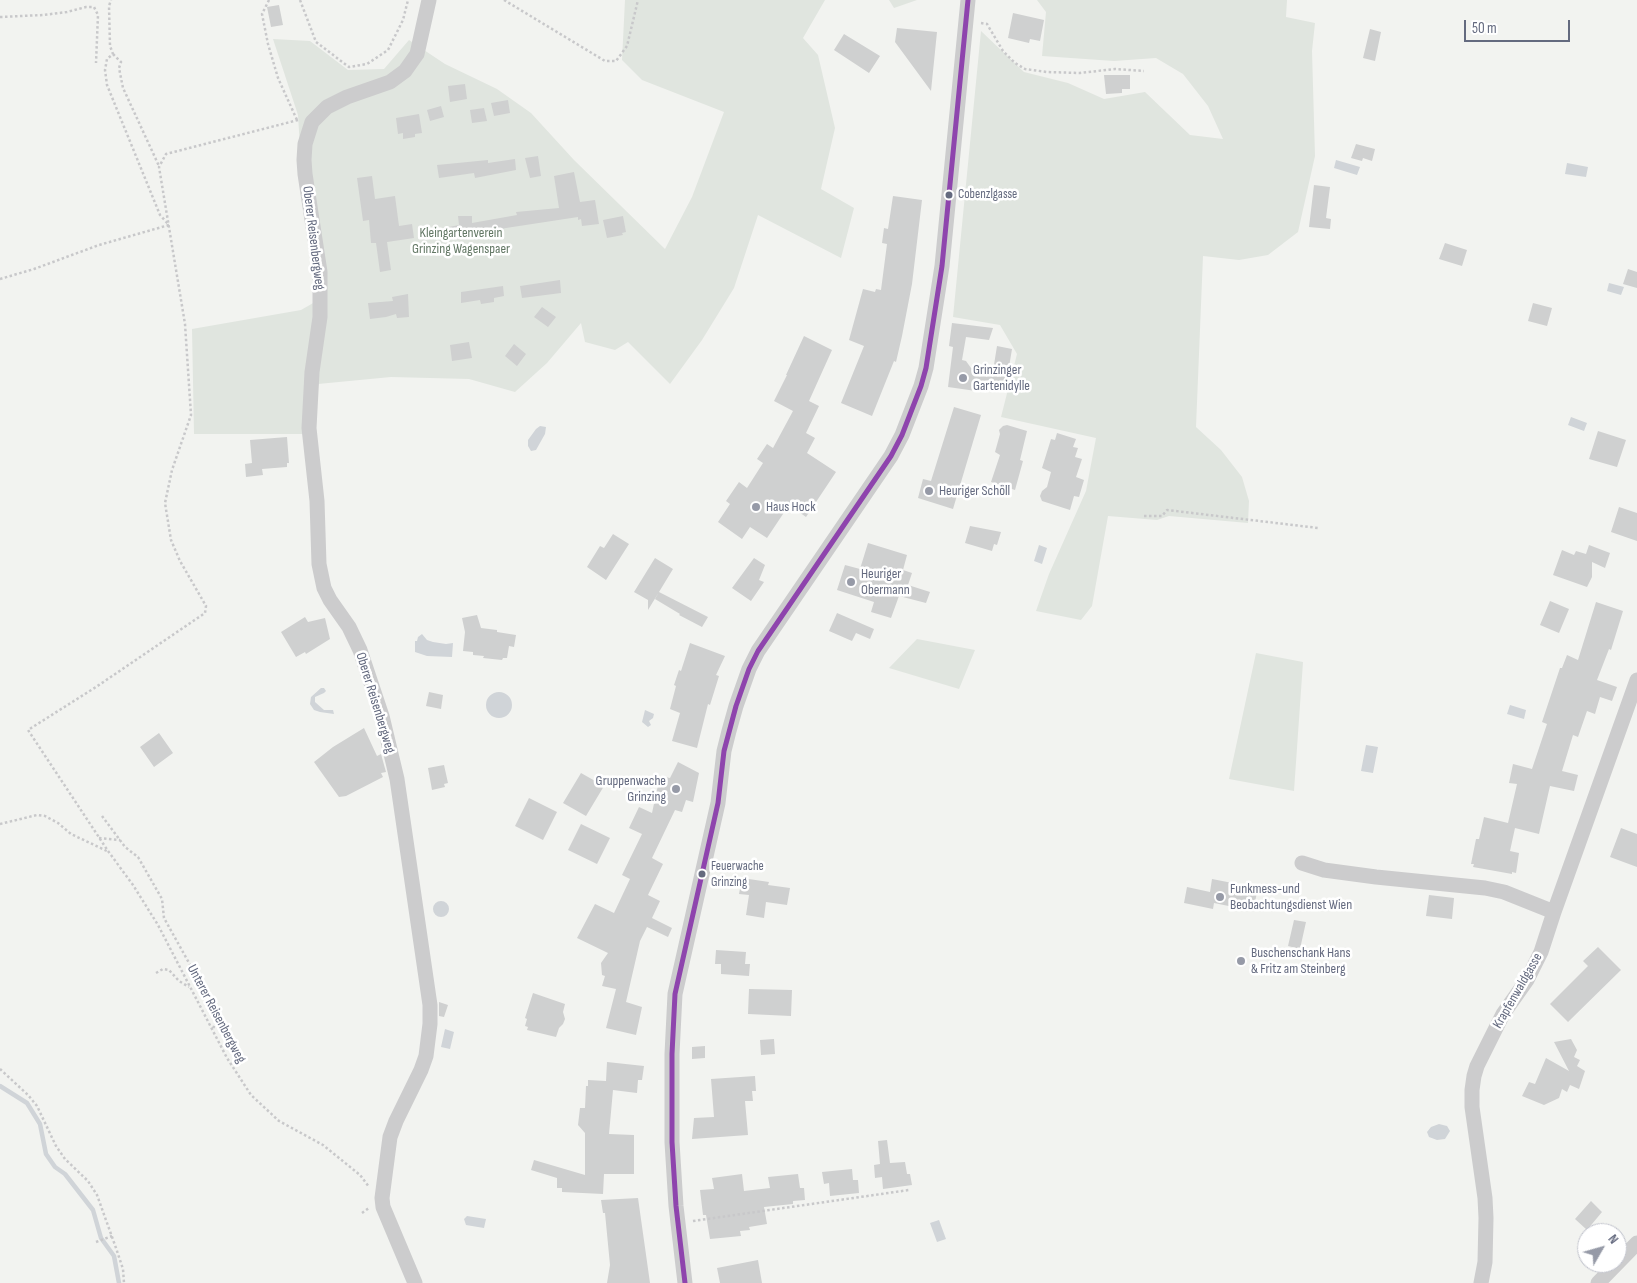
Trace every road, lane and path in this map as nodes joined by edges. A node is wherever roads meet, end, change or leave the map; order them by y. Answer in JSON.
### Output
{"nodes":[{"id":1,"x":111,"y":0,"type":"edge"},
{"id":2,"x":268,"y":0,"type":"edge"},
{"id":3,"x":300,"y":0,"type":"edge"},
{"id":4,"x":408,"y":0,"type":"edge"},
{"id":5,"x":428,"y":0,"type":"edge"},
{"id":6,"x":504,"y":0,"type":"edge"},
{"id":7,"x":638,"y":0,"type":"edge"},
{"id":8,"x":968,"y":0,"type":"edge"},
{"id":9,"x":0,"y":16,"type":"edge"},
{"id":10,"x":966,"y":20,"type":"junction"},
{"id":11,"x":114,"y":54,"type":"junction"},
{"id":12,"x":96,"y":63,"type":"dead end"},
{"id":13,"x":1144,"y":70,"type":"dead end"},
{"id":14,"x":296,"y":120,"type":"junction"},
{"id":15,"x":312,"y":122,"type":"junction"},
{"id":16,"x":159,"y":167,"type":"junction"},
{"id":17,"x":170,"y":225,"type":"junction"},
{"id":18,"x":0,"y":279,"type":"edge"},
{"id":19,"x":1144,"y":516,"type":"dead end"},
{"id":20,"x":1318,"y":528,"type":"dead end"},
{"id":21,"x":1637,"y":680,"type":"edge"},
{"id":22,"x":102,"y":816,"type":"dead end"},
{"id":23,"x":0,"y":824,"type":"edge"},
{"id":24,"x":99,"y":838,"type":"junction"},
{"id":25,"x":120,"y":840,"type":"junction"},
{"id":26,"x":108,"y":851,"type":"junction"},
{"id":27,"x":1302,"y":863,"type":"dead end"},
{"id":28,"x":1554,"y":912,"type":"junction"},
{"id":29,"x":156,"y":973,"type":"dead end"},
{"id":30,"x":191,"y":987,"type":"junction"},
{"id":31,"x":213,"y":1029,"type":"junction"},
{"id":32,"x":0,"y":1069,"type":"edge"},
{"id":33,"x":369,"y":1188,"type":"dead end"},
{"id":34,"x":909,"y":1190,"type":"dead end"},
{"id":35,"x":678,"y":1223,"type":"junction"},
{"id":36,"x":110,"y":1237,"type":"junction"},
{"id":37,"x":98,"y":1242,"type":"dead end"},
{"id":38,"x":1637,"y":1243,"type":"edge"},
{"id":39,"x":124,"y":1283,"type":"edge"},
{"id":40,"x":415,"y":1283,"type":"edge"},
{"id":41,"x":685,"y":1283,"type":"edge"},
{"id":42,"x":1481,"y":1283,"type":"edge"},
{"id":43,"x":1598,"y":1283,"type":"edge"}],
"edges":[{"from":1,"to":11,"type":"path"},
{"from":2,"to":14,"type":"path"},
{"from":3,"to":4,"type":"path"},
{"from":5,"to":15,"type":"street"},
{"from":6,"to":7,"type":"path"},
{"from":8,"to":10,"type":"street"},
{"from":9,"to":12,"type":"path"},
{"from":10,"to":13,"type":"path"},
{"from":10,"to":35,"type":"street"},
{"from":11,"to":16,"type":"path"},
{"from":11,"to":17,"type":"path"},
{"from":14,"to":15,"type":"path"},
{"from":14,"to":16,"type":"path"},
{"from":15,"to":40,"type":"street","name":"Oberer Reisenbergweg"},
{"from":16,"to":17,"type":"path"},
{"from":17,"to":18,"type":"path"},
{"from":17,"to":24,"type":"path","name":"Unterer Reisenbergweg"},
{"from":19,"to":20,"type":"path"},
{"from":21,"to":28,"type":"street","name":"Krapfenwaldgasse"},
{"from":22,"to":25,"type":"path"},
{"from":23,"to":26,"type":"path"},
{"from":24,"to":25,"type":"path"},
{"from":24,"to":26,"type":"path","name":"Unterer Reisenbergweg"},
{"from":25,"to":31,"type":"path"},
{"from":26,"to":30,"type":"path","name":"Unterer Reisenbergweg"},
{"from":27,"to":28,"type":"street"},
{"from":28,"to":42,"type":"street","name":"Krapfenwaldgasse"},
{"from":29,"to":30,"type":"path"},
{"from":30,"to":31,"type":"path","name":"Unterer Reisenbergweg"},
{"from":31,"to":33,"type":"path","name":"Unterer Reisenbergweg"},
{"from":32,"to":36,"type":"path"},
{"from":34,"to":35,"type":"path"},
{"from":35,"to":41,"type":"street"},
{"from":36,"to":37,"type":"path"},
{"from":36,"to":39,"type":"path"},
{"from":38,"to":43,"type":"street"}]}
